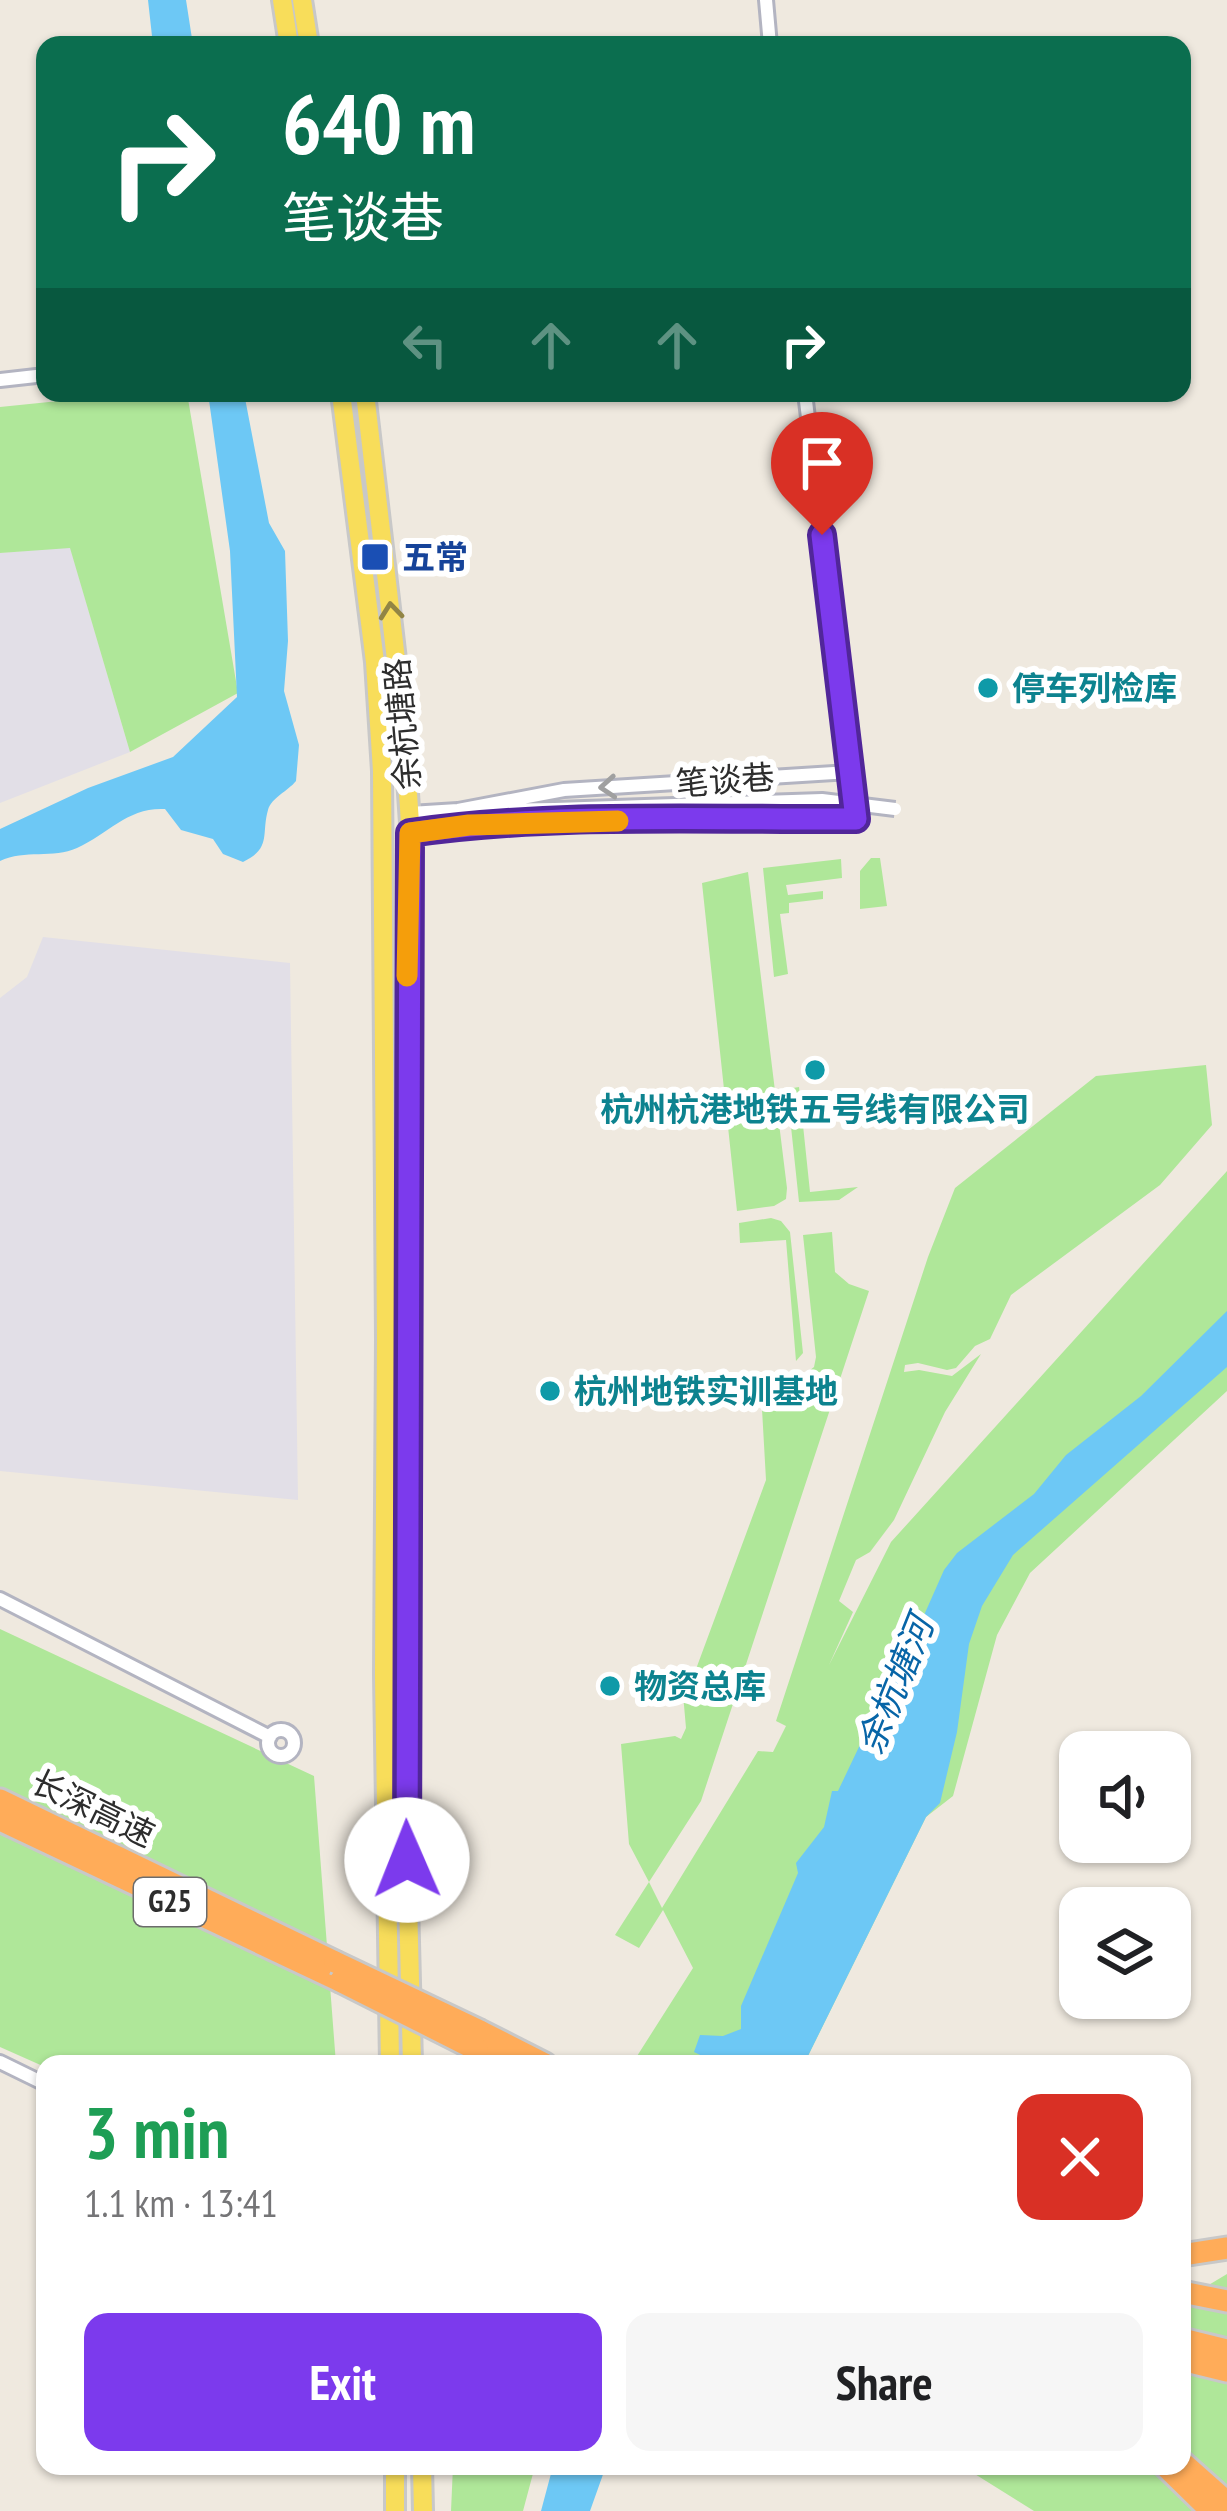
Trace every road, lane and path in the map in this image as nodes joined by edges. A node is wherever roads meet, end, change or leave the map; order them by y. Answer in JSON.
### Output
{"nodes":[{"id":1,"x":282,"y":0,"type":"edge"},
{"id":2,"x":302,"y":0,"type":"edge"},
{"id":3,"x":766,"y":0,"type":"edge"},
{"id":4,"x":288,"y":36,"type":"edge"},
{"id":5,"x":308,"y":36,"type":"edge"},
{"id":6,"x":769,"y":36,"type":"edge"},
{"id":7,"x":36,"y":376,"type":"edge"},
{"id":8,"x":0,"y":380,"type":"edge"},
{"id":9,"x":342,"y":402,"type":"edge"},
{"id":10,"x":366,"y":402,"type":"edge"},
{"id":11,"x":806,"y":402,"type":"edge"},
{"id":12,"x":850,"y":772,"type":"junction"},
{"id":13,"x":555,"y":809,"type":"junction"},
{"id":14,"x":895,"y":809,"type":"dead end"},
{"id":15,"x":458,"y":810,"type":"junction"},
{"id":16,"x":410,"y":823,"type":"junction"},
{"id":17,"x":469,"y":825,"type":"junction"},
{"id":18,"x":0,"y":1599,"type":"edge"},
{"id":19,"x":269,"y":1737,"type":"dead end"},
{"id":20,"x":0,"y":1800,"type":"edge"},
{"id":21,"x":0,"y":1820,"type":"edge"},
{"id":22,"x":338,"y":1972,"type":"junction"},
{"id":23,"x":389,"y":2055,"type":"edge"},
{"id":24,"x":412,"y":2055,"type":"edge"},
{"id":25,"x":499,"y":2055,"type":"edge"},
{"id":26,"x":0,"y":2062,"type":"edge"},
{"id":27,"x":36,"y":2080,"type":"edge"},
{"id":28,"x":1227,"y":2248,"type":"edge"},
{"id":29,"x":1191,"y":2254,"type":"edge"},
{"id":30,"x":1191,"y":2294,"type":"edge"},
{"id":31,"x":1227,"y":2301,"type":"edge"},
{"id":32,"x":1191,"y":2341,"type":"edge"},
{"id":33,"x":1227,"y":2350,"type":"edge"},
{"id":34,"x":1191,"y":2362,"type":"edge"},
{"id":35,"x":1227,"y":2371,"type":"edge"},
{"id":36,"x":1191,"y":2470,"type":"edge"},
{"id":37,"x":395,"y":2475,"type":"edge"},
{"id":38,"x":422,"y":2475,"type":"edge"},
{"id":39,"x":1174,"y":2475,"type":"edge"},
{"id":40,"x":1227,"y":2502,"type":"edge"},
{"id":41,"x":395,"y":2511,"type":"edge"},
{"id":42,"x":423,"y":2511,"type":"edge"},
{"id":43,"x":1211,"y":2511,"type":"edge"}],
"edges":[{"from":1,"to":4,"type":"main road"},
{"from":2,"to":5,"type":"main road"},
{"from":3,"to":6,"type":"street"},
{"from":7,"to":8,"type":"street"},
{"from":9,"to":23,"type":"main road","name":"余杭塘路"},
{"from":16,"to":10,"type":"main road","name":"余杭塘路","one_way":true},
{"from":11,"to":12,"type":"street"},
{"from":12,"to":15,"type":"street","name":"笔谈巷","one_way":true},
{"from":12,"to":17,"type":"street","name":"笔谈巷"},
{"from":13,"to":14,"type":"street","name":"笔谈巷","bridge":true},
{"from":13,"to":15,"type":"street","name":"笔谈巷"},
{"from":13,"to":17,"type":"street","name":"笔谈巷"},
{"from":15,"to":16,"type":"street","name":"笔谈巷"},
{"from":16,"to":17,"type":"street","name":"笔谈巷"},
{"from":16,"to":24,"type":"main road","name":"余杭塘路"},
{"from":18,"to":19,"type":"street"},
{"from":20,"to":22,"type":"highway","name":"长深高速","number":"G25"},
{"from":21,"to":22,"type":"highway","name":"长深高速","number":"G25"},
{"from":22,"to":25,"type":"highway","name":"长深高速","number":"G25","bridge":true},
{"from":26,"to":27,"type":"street"},
{"from":28,"to":29,"type":"highway"},
{"from":30,"to":31,"type":"highway"},
{"from":32,"to":33,"type":"highway"},
{"from":34,"to":35,"type":"highway"},
{"from":36,"to":40,"type":"highway"},
{"from":37,"to":41,"type":"main road"},
{"from":38,"to":42,"type":"main road"},
{"from":39,"to":43,"type":"highway"}]}
